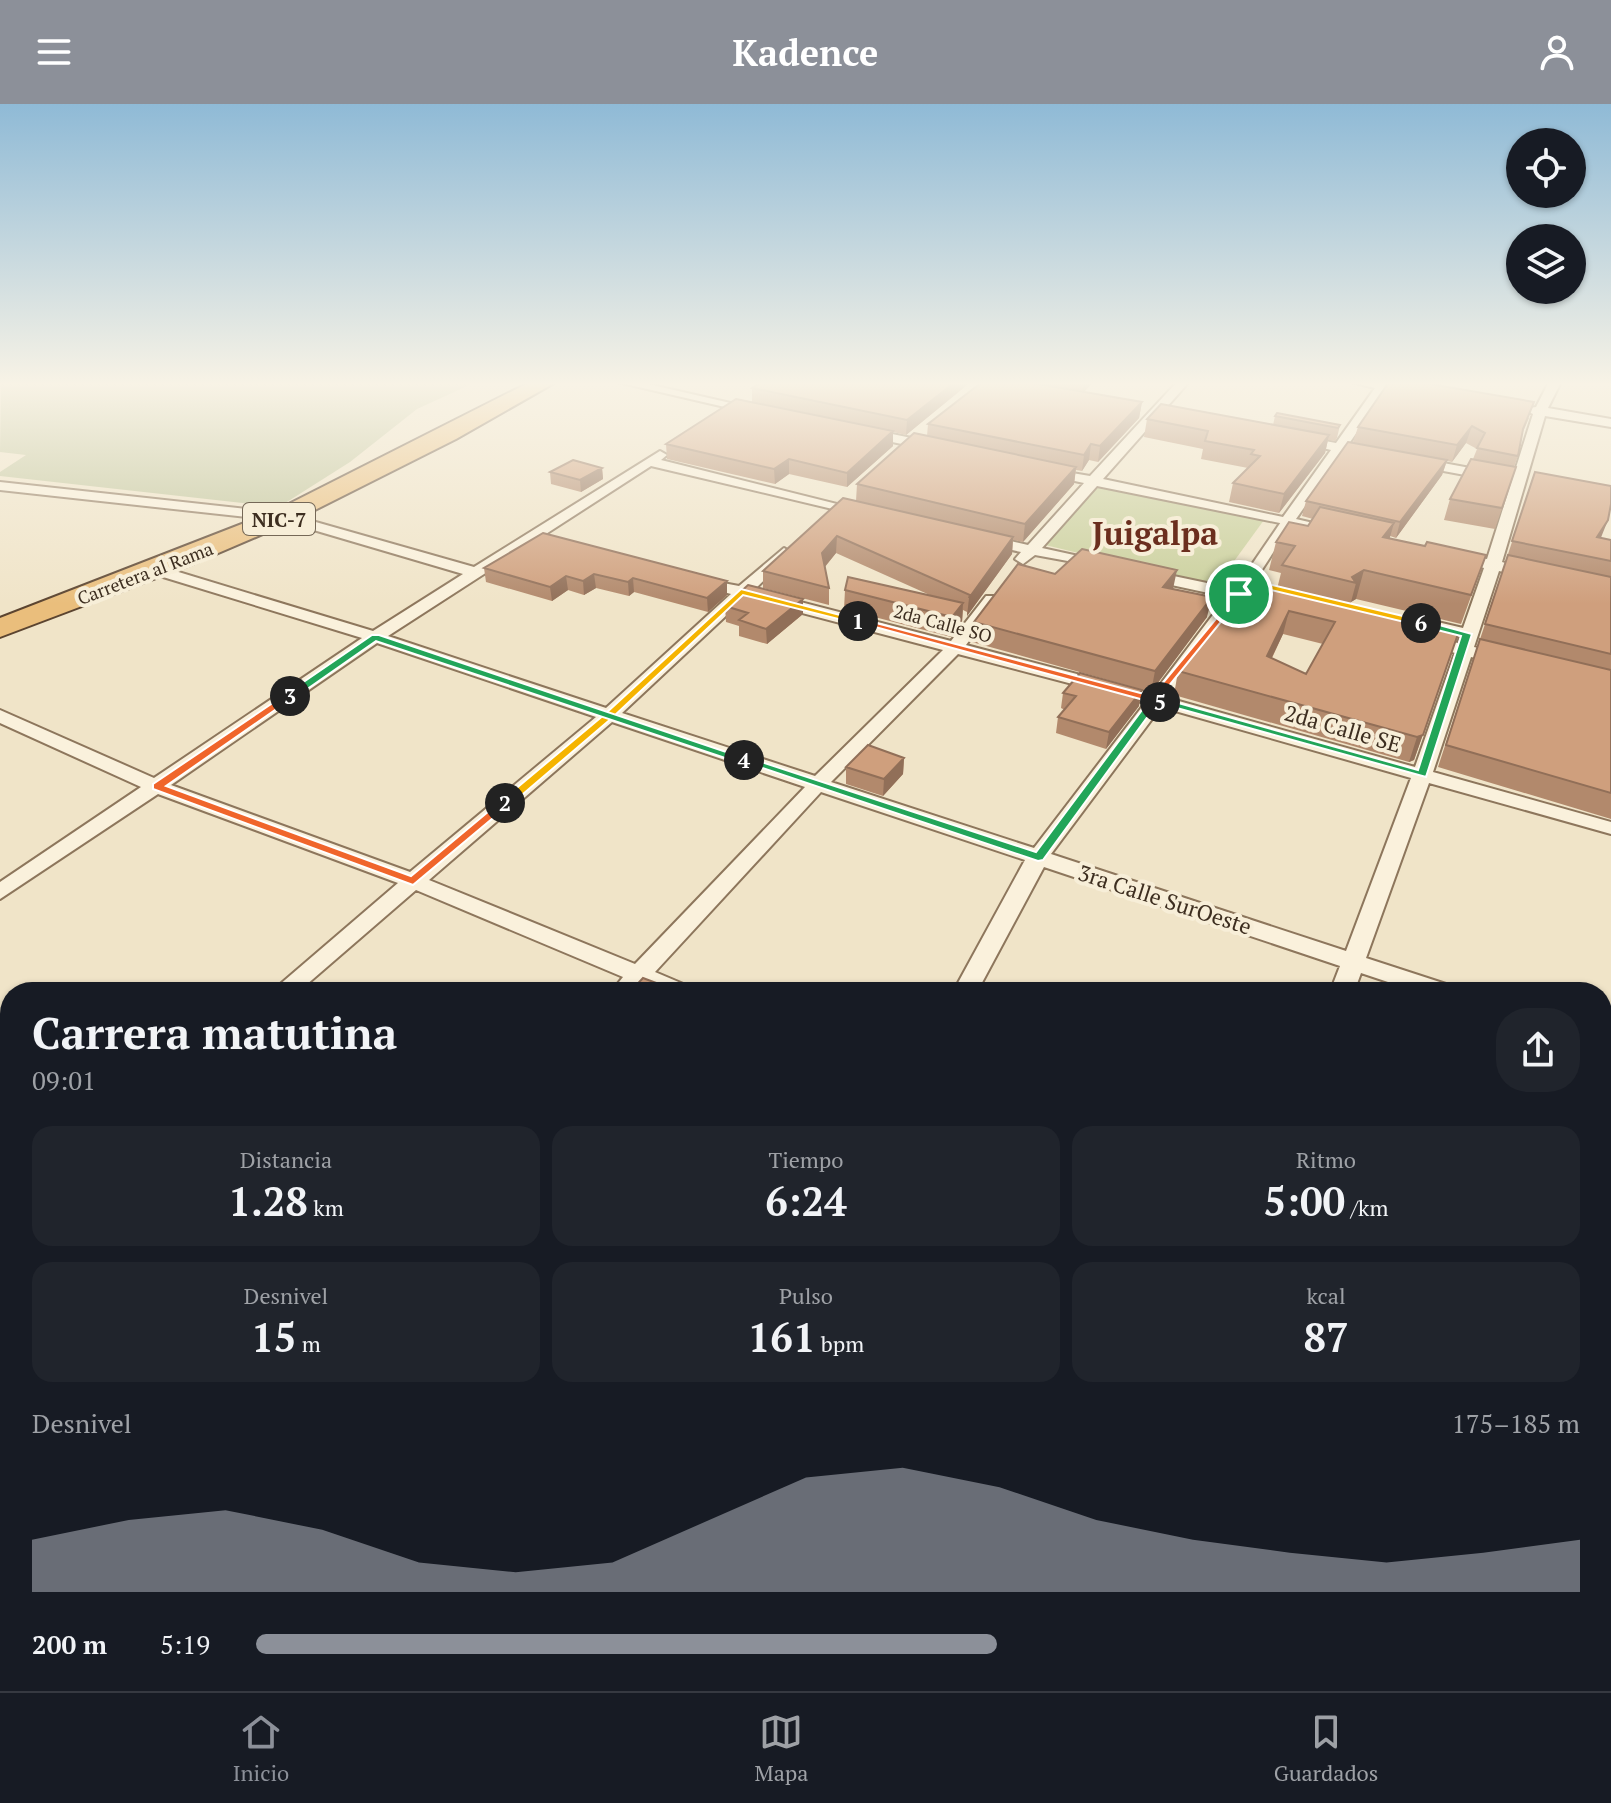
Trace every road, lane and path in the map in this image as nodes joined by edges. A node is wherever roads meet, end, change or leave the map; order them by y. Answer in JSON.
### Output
{"nodes":[{"id":1,"x":406,"y":456,"type":"edge"},
{"id":2,"x":659,"y":456,"type":"edge"},
{"id":3,"x":894,"y":456,"type":"edge"},
{"id":4,"x":1115,"y":456,"type":"edge"},
{"id":5,"x":1334,"y":456,"type":"edge"},
{"id":6,"x":1383,"y":456,"type":"edge"},
{"id":7,"x":1533,"y":456,"type":"edge"},
{"id":8,"x":889,"y":460,"type":"edge"},
{"id":9,"x":650,"y":462,"type":"junction"},
{"id":10,"x":1032,"y":468,"type":"edge"},
{"id":11,"x":1093,"y":481,"type":"junction"},
{"id":12,"x":1529,"y":483,"type":"junction"},
{"id":13,"x":0,"y":486,"type":"edge"},
{"id":14,"x":858,"y":488,"type":"edge"},
{"id":15,"x":34,"y":490,"type":"junction"},
{"id":16,"x":0,"y":501,"type":"edge"},
{"id":17,"x":837,"y":506,"type":"junction"},
{"id":18,"x":881,"y":516,"type":"edge"},
{"id":19,"x":284,"y":517,"type":"junction"},
{"id":20,"x":1287,"y":522,"type":"junction"},
{"id":21,"x":816,"y":525,"type":"edge"},
{"id":22,"x":1345,"y":534,"type":"edge"},
{"id":23,"x":970,"y":537,"type":"edge"},
{"id":24,"x":795,"y":544,"type":"edge"},
{"id":25,"x":1029,"y":551,"type":"junction"},
{"id":26,"x":1433,"y":553,"type":"edge"},
{"id":27,"x":1491,"y":565,"type":"junction"},
{"id":28,"x":156,"y":570,"type":"junction"},
{"id":29,"x":475,"y":572,"type":"junction"},
{"id":30,"x":682,"y":576,"type":"edge"},
{"id":31,"x":1551,"y":578,"type":"edge"},
{"id":32,"x":1243,"y":588,"type":"junction"},
{"id":33,"x":1277,"y":589,"type":"edge"},
{"id":34,"x":741,"y":592,"type":"junction"},
{"id":35,"x":1283,"y":605,"type":"edge"},
{"id":36,"x":2,"y":626,"type":"edge"},
{"id":37,"x":1406,"y":628,"type":"edge"},
{"id":38,"x":375,"y":637,"type":"junction"},
{"id":39,"x":1465,"y":642,"type":"junction"},
{"id":40,"x":956,"y":646,"type":"junction"},
{"id":41,"x":1522,"y":664,"type":"edge"},
{"id":42,"x":1155,"y":700,"type":"junction"},
{"id":43,"x":0,"y":716,"type":"edge"},
{"id":44,"x":608,"y":716,"type":"junction"},
{"id":45,"x":1422,"y":775,"type":"junction"},
{"id":46,"x":818,"y":784,"type":"junction"},
{"id":47,"x":158,"y":787,"type":"junction"},
{"id":48,"x":1611,"y":828,"type":"edge"},
{"id":49,"x":1038,"y":857,"type":"junction"},
{"id":50,"x":413,"y":881,"type":"junction"},
{"id":51,"x":0,"y":892,"type":"edge"},
{"id":52,"x":1352,"y":961,"type":"junction"},
{"id":53,"x":639,"y":976,"type":"junction"},
{"id":54,"x":295,"y":982,"type":"edge"},
{"id":55,"x":633,"y":982,"type":"edge"},
{"id":56,"x":654,"y":982,"type":"edge"},
{"id":57,"x":970,"y":982,"type":"edge"},
{"id":58,"x":1345,"y":982,"type":"edge"},
{"id":59,"x":1414,"y":982,"type":"edge"}],
"edges":[{"from":1,"to":19,"type":"highway","name":"Carretera al Rama","number":"NIC-7"},
{"from":2,"to":9,"type":"street"},
{"from":3,"to":8,"type":"street"},
{"from":4,"to":11,"type":"street"},
{"from":5,"to":20,"type":"street"},
{"from":6,"to":12,"type":"street"},
{"from":7,"to":12,"type":"street"},
{"from":9,"to":17,"type":"street"},
{"from":9,"to":29,"type":"street"},
{"from":10,"to":11,"type":"street"},
{"from":11,"to":20,"type":"street"},
{"from":11,"to":25,"type":"street"},
{"from":12,"to":27,"type":"street"},
{"from":13,"to":15,"type":"street"},
{"from":14,"to":17,"type":"street"},
{"from":15,"to":16,"type":"street"},
{"from":15,"to":19,"type":"street"},
{"from":17,"to":18,"type":"street"},
{"from":17,"to":21,"type":"street"},
{"from":19,"to":28,"type":"highway","name":"Carretera al Rama","number":"NIC-7"},
{"from":19,"to":29,"type":"street"},
{"from":20,"to":22,"type":"street"},
{"from":20,"to":32,"type":"street"},
{"from":23,"to":25,"type":"street"},
{"from":24,"to":34,"type":"street"},
{"from":25,"to":32,"type":"street"},
{"from":25,"to":40,"type":"street"},
{"from":26,"to":27,"type":"street"},
{"from":27,"to":31,"type":"street"},
{"from":27,"to":39,"type":"street"},
{"from":28,"to":36,"type":"highway","name":"Carretera al Rama","number":"NIC-7"},
{"from":28,"to":38,"type":"street","name":"3ra Calle SurOeste"},
{"from":29,"to":38,"type":"street"},
{"from":30,"to":34,"type":"street","name":"2da Calle SO"},
{"from":32,"to":33,"type":"street"},
{"from":32,"to":35,"type":"street"},
{"from":32,"to":42,"type":"street"},
{"from":34,"to":40,"type":"street","name":"2da Calle SO"},
{"from":34,"to":44,"type":"street"},
{"from":37,"to":39,"type":"street"},
{"from":38,"to":44,"type":"street","name":"3ra Calle SurOeste"},
{"from":38,"to":47,"type":"street"},
{"from":39,"to":41,"type":"street"},
{"from":39,"to":45,"type":"street"},
{"from":40,"to":42,"type":"street","name":"2da Calle SO"},
{"from":40,"to":46,"type":"street"},
{"from":42,"to":45,"type":"street","name":"2da Calle SE"},
{"from":42,"to":49,"type":"street"},
{"from":43,"to":47,"type":"street"},
{"from":44,"to":46,"type":"street","name":"3ra Calle SurOeste"},
{"from":44,"to":50,"type":"street"},
{"from":45,"to":48,"type":"street","name":"2da Calle SE"},
{"from":45,"to":52,"type":"street"},
{"from":46,"to":49,"type":"street","name":"3ra Calle SurOeste"},
{"from":46,"to":53,"type":"street"},
{"from":47,"to":50,"type":"street"},
{"from":47,"to":51,"type":"street"},
{"from":49,"to":52,"type":"street","name":"3ra Calle SurOeste"},
{"from":49,"to":57,"type":"street"},
{"from":50,"to":53,"type":"street"},
{"from":50,"to":54,"type":"street"},
{"from":52,"to":58,"type":"street"},
{"from":52,"to":59,"type":"street","name":"3ra Calle SurOeste"},
{"from":53,"to":55,"type":"street"},
{"from":53,"to":56,"type":"street"}]}
